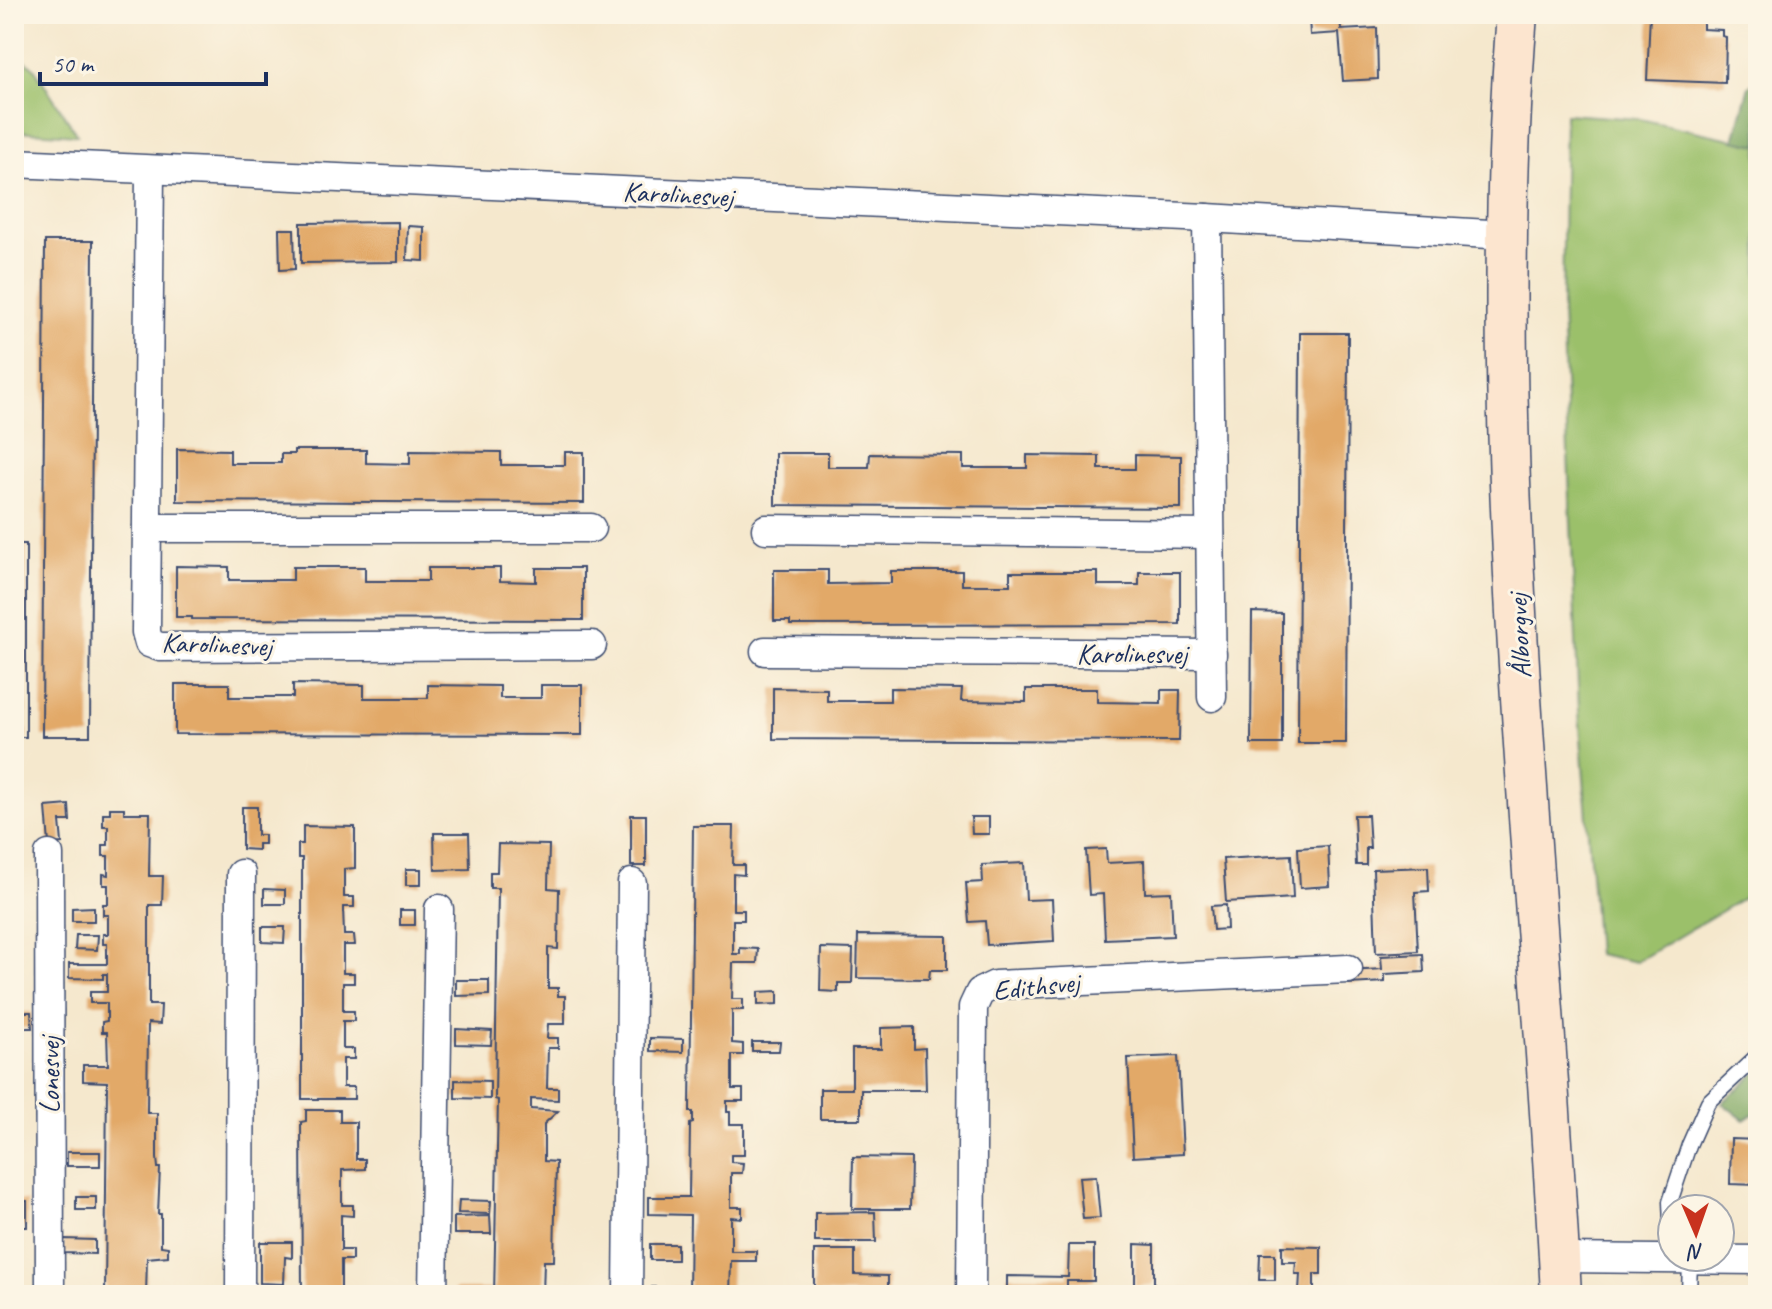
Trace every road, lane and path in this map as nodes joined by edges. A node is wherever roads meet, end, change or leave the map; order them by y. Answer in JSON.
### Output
{"nodes":[{"id":1,"x":1517,"y":14,"type":"edge"},
{"id":2,"x":14,"y":163,"type":"edge"},
{"id":3,"x":150,"y":170,"type":"junction"},
{"id":4,"x":1207,"y":218,"type":"junction"},
{"id":5,"x":1507,"y":235,"type":"junction"},
{"id":6,"x":147,"y":528,"type":"junction"},
{"id":7,"x":591,"y":528,"type":"dead end"},
{"id":8,"x":766,"y":529,"type":"dead end"},
{"id":9,"x":1210,"y":534,"type":"junction"},
{"id":10,"x":592,"y":645,"type":"dead end"},
{"id":11,"x":765,"y":651,"type":"dead end"},
{"id":12,"x":1212,"y":654,"type":"junction"},
{"id":13,"x":1212,"y":697,"type":"dead end"},
{"id":14,"x":49,"y":855,"type":"dead end"},
{"id":15,"x":241,"y":874,"type":"dead end"},
{"id":16,"x":632,"y":883,"type":"dead end"},
{"id":17,"x":439,"y":909,"type":"dead end"},
{"id":18,"x":1348,"y":969,"type":"dead end"},
{"id":19,"x":1758,"y":1055,"type":"edge"},
{"id":20,"x":1673,"y":1193,"type":"edge"},
{"id":21,"x":1656,"y":1259,"type":"edge"},
{"id":22,"x":1736,"y":1259,"type":"edge"},
{"id":23,"x":1758,"y":1260,"type":"edge"},
{"id":24,"x":1682,"y":1273,"type":"edge"},
{"id":25,"x":1560,"y":1277,"type":"edge"},
{"id":26,"x":50,"y":1295,"type":"edge"},
{"id":27,"x":240,"y":1295,"type":"edge"},
{"id":28,"x":433,"y":1295,"type":"edge"},
{"id":29,"x":628,"y":1295,"type":"edge"},
{"id":30,"x":971,"y":1295,"type":"edge"},
{"id":31,"x":1689,"y":1295,"type":"edge"}],
"edges":[{"from":1,"to":5,"type":"main road","name":"Ålborgvej"},
{"from":2,"to":3,"type":"street","name":"Karolinesvej"},
{"from":3,"to":4,"type":"street","name":"Karolinesvej"},
{"from":3,"to":6,"type":"street","name":"Karolinesvej"},
{"from":4,"to":5,"type":"street","name":"Karolinesvej"},
{"from":4,"to":9,"type":"street","name":"Karolinesvej"},
{"from":5,"to":25,"type":"main road","name":"Ålborgvej"},
{"from":6,"to":7,"type":"street"},
{"from":6,"to":10,"type":"street","name":"Karolinesvej"},
{"from":8,"to":9,"type":"street"},
{"from":9,"to":12,"type":"street","name":"Karolinesvej"},
{"from":11,"to":12,"type":"street","name":"Karolinesvej"},
{"from":12,"to":13,"type":"street","name":"Karolinesvej"},
{"from":14,"to":26,"type":"street","name":"Lonesvej"},
{"from":15,"to":27,"type":"street"},
{"from":16,"to":29,"type":"street"},
{"from":17,"to":28,"type":"street"},
{"from":18,"to":30,"type":"street","name":"Edithsvej"},
{"from":19,"to":20,"type":"lane"},
{"from":21,"to":25,"type":"street","name":"Ålborgvej"},
{"from":22,"to":23,"type":"street","name":"Ålborgvej"},
{"from":24,"to":31,"type":"lane"}]}
